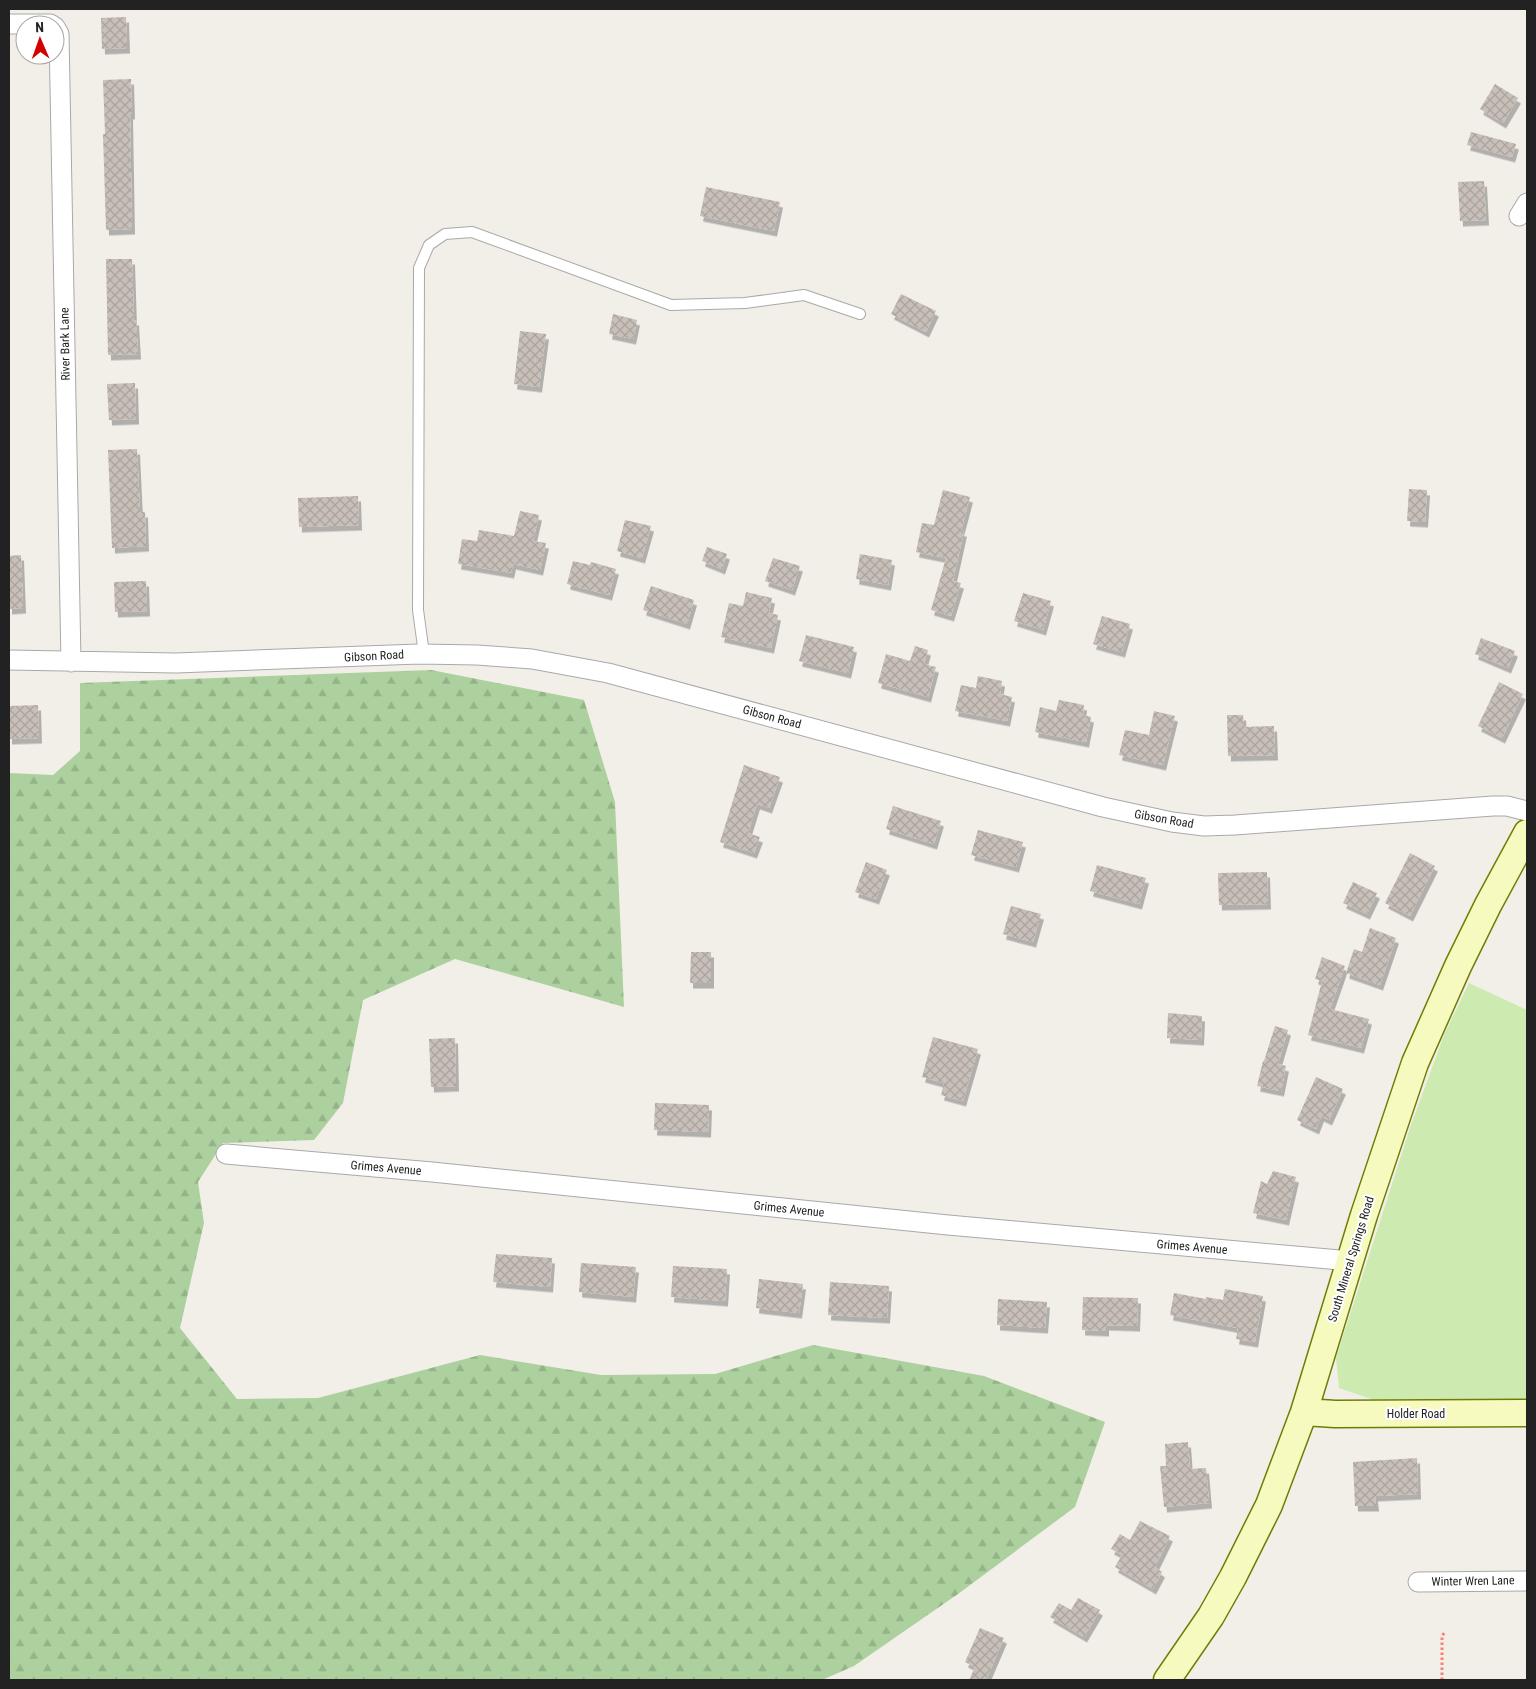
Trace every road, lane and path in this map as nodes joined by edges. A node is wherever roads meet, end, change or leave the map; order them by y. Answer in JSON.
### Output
{"nodes":[{"id":1,"x":59,"y":65,"type":"edge"},
{"id":2,"x":860,"y":314,"type":"dead end"},
{"id":3,"x":424,"y":654,"type":"junction"},
{"id":4,"x":9,"y":660,"type":"edge"},
{"id":5,"x":70,"y":662,"type":"junction"},
{"id":6,"x":1527,"y":811,"type":"edge"},
{"id":7,"x":1527,"y":833,"type":"edge"},
{"id":8,"x":226,"y":1154,"type":"dead end"},
{"id":9,"x":1351,"y":1261,"type":"junction"},
{"id":10,"x":1304,"y":1412,"type":"junction"},
{"id":11,"x":1527,"y":1414,"type":"edge"},
{"id":12,"x":1527,"y":1581,"type":"edge"},
{"id":13,"x":1418,"y":1582,"type":"dead end"},
{"id":14,"x":1445,"y":1632,"type":"dead end"},
{"id":15,"x":1167,"y":1680,"type":"edge"},
{"id":16,"x":1442,"y":1680,"type":"edge"}],
"edges":[{"from":1,"to":5,"type":"street","name":"River Bark Lane"},
{"from":2,"to":3,"type":"lane"},
{"from":3,"to":5,"type":"street","name":"Gibson Road"},
{"from":3,"to":6,"type":"street","name":"Gibson Road"},
{"from":4,"to":5,"type":"street","name":"Gibson Road"},
{"from":7,"to":9,"type":"street","name":"South Mineral Springs Road"},
{"from":8,"to":9,"type":"street","name":"Grimes Avenue"},
{"from":9,"to":10,"type":"street","name":"South Mineral Springs Road"},
{"from":10,"to":11,"type":"street","name":"Holder Road"},
{"from":10,"to":15,"type":"street","name":"South Mineral Springs Road"},
{"from":12,"to":13,"type":"street","name":"Winter Wren Lane"},
{"from":14,"to":16,"type":"path"}]}
